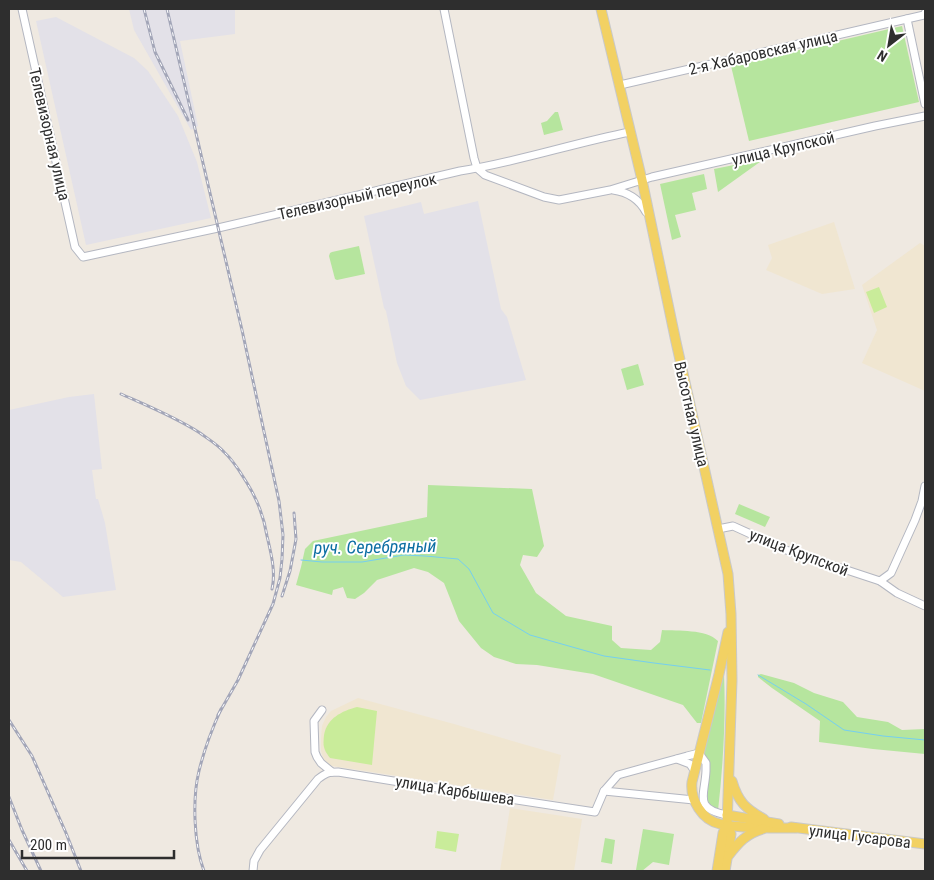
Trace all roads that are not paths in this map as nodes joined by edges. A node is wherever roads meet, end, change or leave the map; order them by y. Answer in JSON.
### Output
{"nodes":[{"id":1,"x":22,"y":9,"type":"edge"},
{"id":2,"x":444,"y":9,"type":"edge"},
{"id":3,"x":602,"y":9,"type":"edge"},
{"id":4,"x":925,"y":13,"type":"edge"},
{"id":5,"x":907,"y":19,"type":"junction"},
{"id":6,"x":620,"y":85,"type":"junction"},
{"id":7,"x":925,"y":104,"type":"edge"},
{"id":8,"x":925,"y":116,"type":"edge"},
{"id":9,"x":630,"y":132,"type":"junction"},
{"id":10,"x":477,"y":168,"type":"junction"},
{"id":11,"x":642,"y":180,"type":"junction"},
{"id":12,"x":610,"y":190,"type":"junction"},
{"id":13,"x":649,"y":216,"type":"junction"},
{"id":14,"x":83,"y":257,"type":"joint"},
{"id":15,"x":925,"y":486,"type":"edge"},
{"id":16,"x":718,"y":529,"type":"junction"},
{"id":17,"x":880,"y":581,"type":"junction"},
{"id":18,"x":925,"y":606,"type":"edge"},
{"id":19,"x":731,"y":614,"type":"junction"},
{"id":20,"x":322,"y":710,"type":"dead end"},
{"id":21,"x":699,"y":754,"type":"junction"},
{"id":22,"x":676,"y":759,"type":"junction"},
{"id":23,"x":694,"y":770,"type":"junction"},
{"id":24,"x":332,"y":772,"type":"junction"},
{"id":25,"x":730,"y":775,"type":"junction"},
{"id":26,"x":604,"y":791,"type":"junction"},
{"id":27,"x":694,"y":800,"type":"junction"},
{"id":28,"x":727,"y":815,"type":"junction"},
{"id":29,"x":769,"y":825,"type":"junction"},
{"id":30,"x":727,"y":826,"type":"junction"},
{"id":31,"x":925,"y":844,"type":"edge"},
{"id":32,"x":729,"y":856,"type":"junction"},
{"id":33,"x":253,"y":871,"type":"edge"},
{"id":34,"x":716,"y":871,"type":"edge"},
{"id":35,"x":726,"y":871,"type":"edge"}],
"edges":[{"from":1,"to":14,"type":"street","name":"Телевизорная улица"},
{"from":2,"to":10,"type":"street"},
{"from":3,"to":6,"type":"main road","name":"Высотная улица"},
{"from":4,"to":5,"type":"street","name":"2-я Хабаровская улица"},
{"from":5,"to":6,"type":"street","name":"2-я Хабаровская улица"},
{"from":5,"to":7,"type":"street"},
{"from":6,"to":9,"type":"main road","name":"Высотная улица"},
{"from":8,"to":11,"type":"street","name":"улица Крупской"},
{"from":9,"to":10,"type":"street","name":"Телевизорный переулок"},
{"from":9,"to":11,"type":"main road","name":"Высотная улица"},
{"from":10,"to":12,"type":"street","name":"улица Крупской"},
{"from":10,"to":14,"type":"street","name":"Телевизорный переулок"},
{"from":11,"to":12,"type":"street","name":"улица Крупской"},
{"from":11,"to":13,"type":"main road","name":"Высотная улица"},
{"from":12,"to":13,"type":"street"},
{"from":13,"to":16,"type":"main road","name":"Высотная улица"},
{"from":15,"to":17,"type":"street"},
{"from":16,"to":17,"type":"street","name":"улица Крупской"},
{"from":16,"to":19,"type":"main road","name":"Высотная улица"},
{"from":17,"to":18,"type":"street","name":"улица Крупской"},
{"from":19,"to":21,"type":"main road"},
{"from":19,"to":25,"type":"main road","name":"Высотная улица"},
{"from":20,"to":24,"type":"street"},
{"from":21,"to":22,"type":"street"},
{"from":21,"to":23,"type":"main road"},
{"from":21,"to":28,"type":"street"},
{"from":22,"to":23,"type":"street"},
{"from":22,"to":26,"type":"street"},
{"from":23,"to":27,"type":"main road"},
{"from":24,"to":26,"type":"street","name":"улица Карбышева"},
{"from":24,"to":33,"type":"street"},
{"from":25,"to":28,"type":"main road","name":"Высотная улица"},
{"from":25,"to":29,"type":"main road"},
{"from":26,"to":27,"type":"street"},
{"from":27,"to":30,"type":"main road"},
{"from":28,"to":29,"type":"main road"},
{"from":28,"to":30,"type":"main road","name":"Высотная улица"},
{"from":29,"to":30,"type":"main road"},
{"from":29,"to":31,"type":"main road","name":"улица Гусарова"},
{"from":29,"to":32,"type":"main road"},
{"from":30,"to":32,"type":"main road"},
{"from":30,"to":34,"type":"main road"},
{"from":32,"to":35,"type":"main road"}]}
